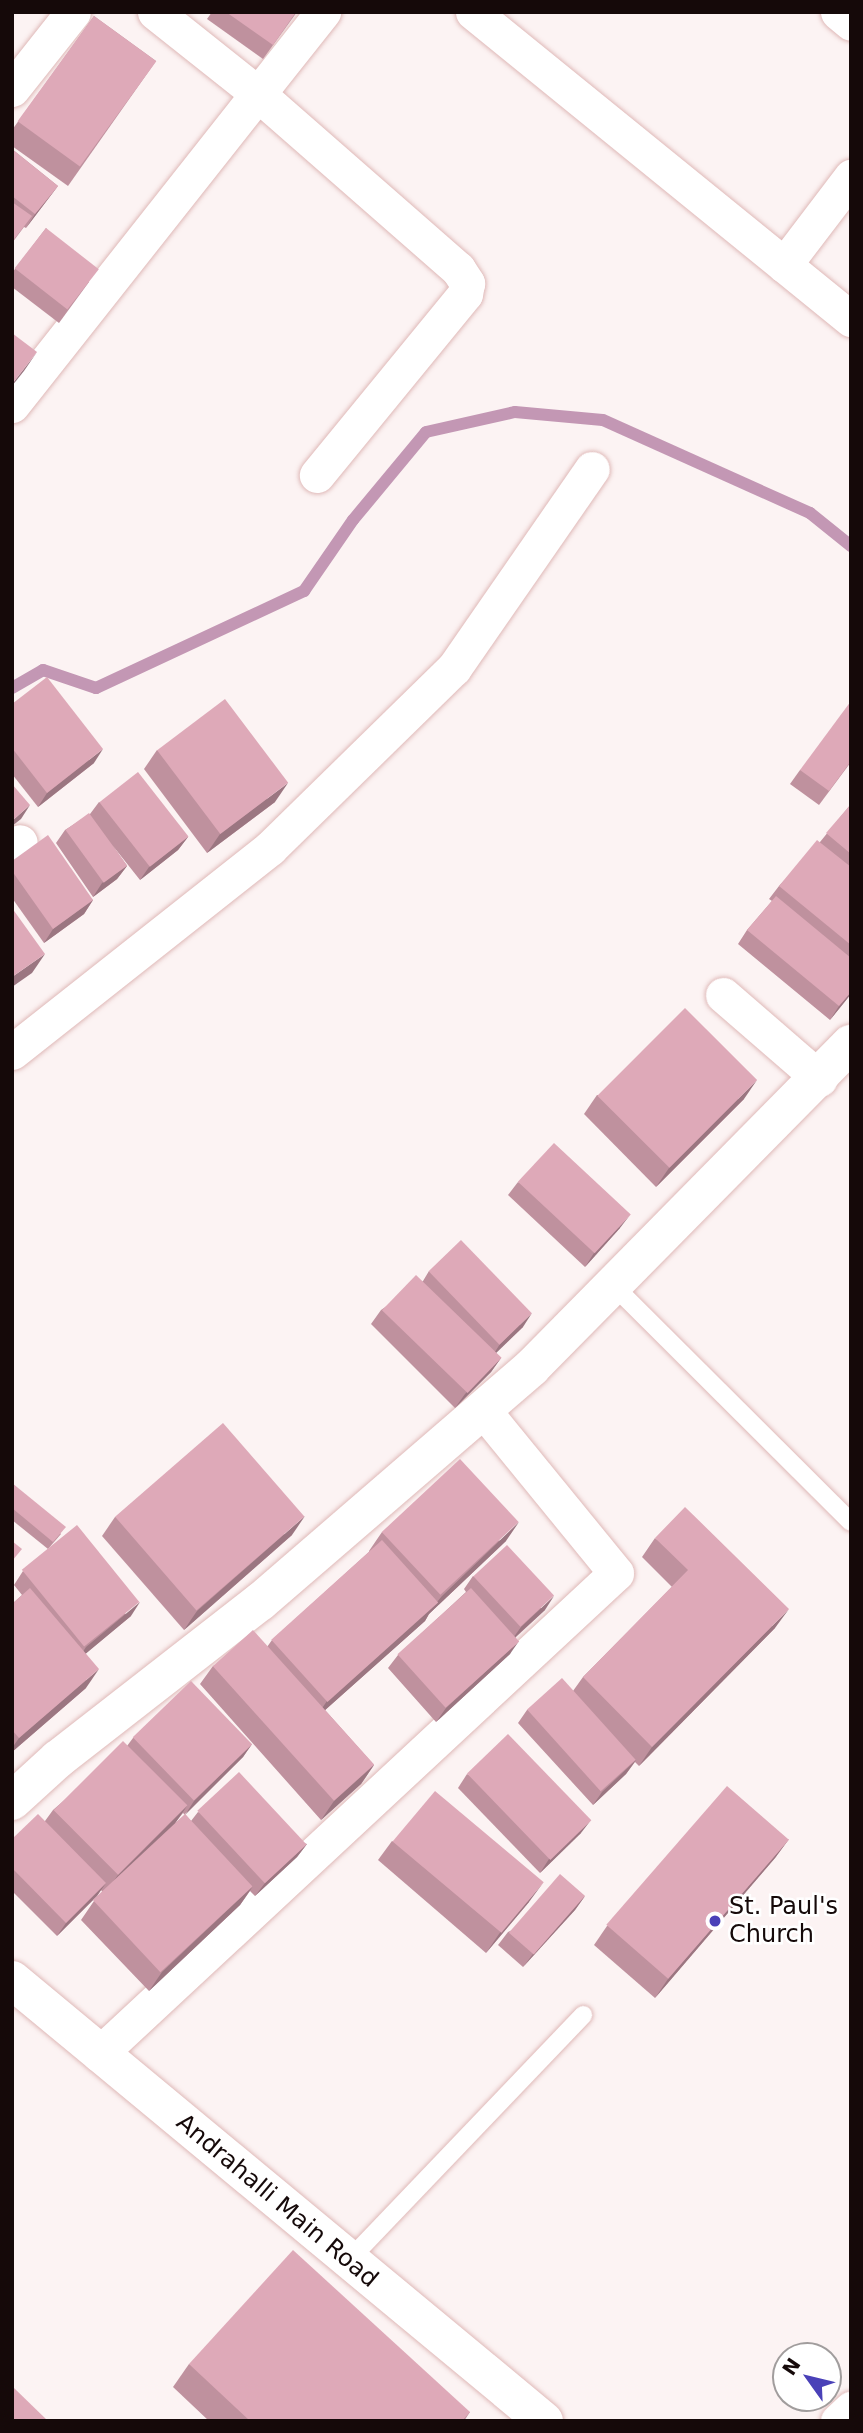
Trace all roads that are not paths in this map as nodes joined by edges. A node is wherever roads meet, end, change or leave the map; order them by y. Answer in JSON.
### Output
{"nodes":[{"id":1,"x":73,"y":12,"type":"edge"},
{"id":2,"x":155,"y":12,"type":"edge"},
{"id":3,"x":323,"y":12,"type":"edge"},
{"id":4,"x":473,"y":12,"type":"edge"},
{"id":5,"x":838,"y":12,"type":"edge"},
{"id":6,"x":851,"y":23,"type":"edge"},
{"id":7,"x":12,"y":89,"type":"edge"},
{"id":8,"x":258,"y":94,"type":"junction"},
{"id":9,"x":851,"y":177,"type":"edge"},
{"id":10,"x":784,"y":265,"type":"junction"},
{"id":11,"x":851,"y":319,"type":"edge"},
{"id":12,"x":12,"y":405,"type":"edge"},
{"id":13,"x":592,"y":469,"type":"dead end"},
{"id":14,"x":317,"y":475,"type":"dead end"},
{"id":15,"x":723,"y":995,"type":"dead end"},
{"id":16,"x":851,"y":1044,"type":"edge"},
{"id":17,"x":12,"y":1052,"type":"edge"},
{"id":18,"x":820,"y":1079,"type":"junction"},
{"id":19,"x":614,"y":1286,"type":"junction"},
{"id":20,"x":483,"y":1410,"type":"junction"},
{"id":21,"x":851,"y":1522,"type":"edge"},
{"id":22,"x":12,"y":1801,"type":"edge"},
{"id":23,"x":12,"y":1980,"type":"edge"},
{"id":24,"x":583,"y":2015,"type":"dead end"},
{"id":25,"x":99,"y":2054,"type":"junction"},
{"id":26,"x":349,"y":2260,"type":"junction"},
{"id":27,"x":851,"y":2409,"type":"edge"},
{"id":28,"x":544,"y":2421,"type":"edge"},
{"id":29,"x":838,"y":2421,"type":"edge"}],
"edges":[{"from":1,"to":7,"type":"street"},
{"from":2,"to":8,"type":"street"},
{"from":3,"to":8,"type":"street"},
{"from":4,"to":10,"type":"street"},
{"from":5,"to":6,"type":"street"},
{"from":8,"to":12,"type":"street"},
{"from":8,"to":14,"type":"street"},
{"from":9,"to":10,"type":"street"},
{"from":10,"to":11,"type":"street"},
{"from":13,"to":17,"type":"street"},
{"from":15,"to":18,"type":"street"},
{"from":16,"to":18,"type":"street"},
{"from":18,"to":19,"type":"street"},
{"from":19,"to":20,"type":"street"},
{"from":19,"to":21,"type":"lane"},
{"from":20,"to":22,"type":"street"},
{"from":20,"to":25,"type":"street"},
{"from":23,"to":25,"type":"street","name":"Andrahalli Main Road"},
{"from":24,"to":26,"type":"lane"},
{"from":25,"to":26,"type":"street","name":"Andrahalli Main Road"},
{"from":26,"to":28,"type":"street","name":"Andrahalli Main Road"},
{"from":27,"to":29,"type":"street"}]}
